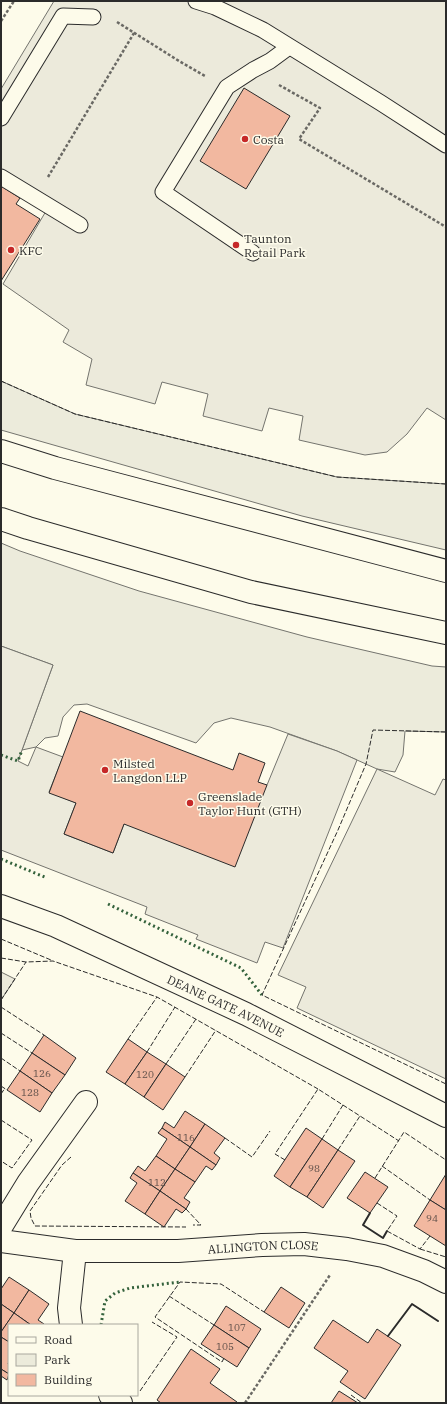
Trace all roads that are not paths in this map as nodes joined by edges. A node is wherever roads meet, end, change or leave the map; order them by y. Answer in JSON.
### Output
{"nodes":[{"id":1,"x":196,"y":1,"type":"edge"},
{"id":2,"x":93,"y":17,"type":"dead end"},
{"id":3,"x":289,"y":47,"type":"junction"},
{"id":4,"x":1,"y":118,"type":"edge"},
{"id":5,"x":446,"y":145,"type":"edge"},
{"id":6,"x":1,"y":177,"type":"edge"},
{"id":7,"x":80,"y":225,"type":"dead end"},
{"id":8,"x":253,"y":252,"type":"dead end"},
{"id":9,"x":1,"y":451,"type":"edge"},
{"id":10,"x":1,"y":519,"type":"edge"},
{"id":11,"x":446,"y":570,"type":"edge"},
{"id":12,"x":446,"y":633,"type":"edge"},
{"id":13,"x":1,"y":906,"type":"edge"},
{"id":14,"x":86,"y":1102,"type":"dead end"},
{"id":15,"x":446,"y":1116,"type":"edge"},
{"id":16,"x":1,"y":1228,"type":"edge"},
{"id":17,"x":1,"y":1241,"type":"edge"},
{"id":18,"x":75,"y":1251,"type":"junction"},
{"id":19,"x":446,"y":1282,"type":"edge"},
{"id":20,"x":71,"y":1324,"type":"edge"},
{"id":21,"x":111,"y":1396,"type":"edge"},
{"id":22,"x":121,"y":1403,"type":"edge"}],
"edges":[{"from":1,"to":3,"type":"lane"},
{"from":2,"to":4,"type":"lane"},
{"from":3,"to":5,"type":"lane"},
{"from":3,"to":8,"type":"lane"},
{"from":6,"to":7,"type":"lane"},
{"from":9,"to":11,"type":"street"},
{"from":10,"to":12,"type":"street"},
{"from":13,"to":15,"type":"street","name":"DEANE GATE AVENUE"},
{"from":14,"to":16,"type":"street"},
{"from":17,"to":18,"type":"street","name":"ALLINGTON CLOSE"},
{"from":18,"to":19,"type":"street","name":"ALLINGTON CLOSE"},
{"from":18,"to":20,"type":"street"},
{"from":21,"to":22,"type":"street"}]}
